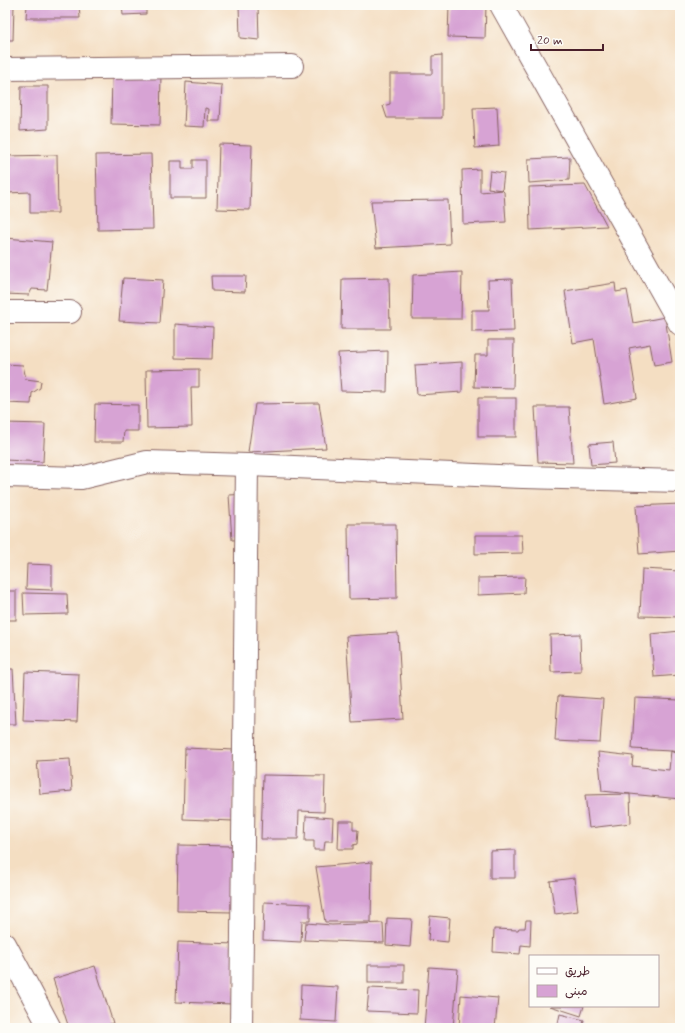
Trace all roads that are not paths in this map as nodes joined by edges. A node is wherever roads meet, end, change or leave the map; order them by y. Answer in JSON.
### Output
{"nodes":[{"id":1,"x":501,"y":5,"type":"edge"},
{"id":2,"x":292,"y":66,"type":"dead end"},
{"id":3,"x":5,"y":69,"type":"edge"},
{"id":4,"x":5,"y":312,"type":"edge"},
{"id":5,"x":70,"y":312,"type":"dead end"},
{"id":6,"x":680,"y":324,"type":"edge"},
{"id":7,"x":247,"y":465,"type":"junction"},
{"id":8,"x":5,"y":476,"type":"edge"},
{"id":9,"x":680,"y":481,"type":"edge"},
{"id":10,"x":5,"y":944,"type":"edge"},
{"id":11,"x":50,"y":1028,"type":"edge"},
{"id":12,"x":241,"y":1028,"type":"edge"}],
"edges":[{"from":1,"to":6,"type":"street"},
{"from":2,"to":3,"type":"street"},
{"from":4,"to":5,"type":"street"},
{"from":7,"to":8,"type":"street"},
{"from":7,"to":9,"type":"street"},
{"from":7,"to":12,"type":"street"},
{"from":10,"to":11,"type":"street"}]}
